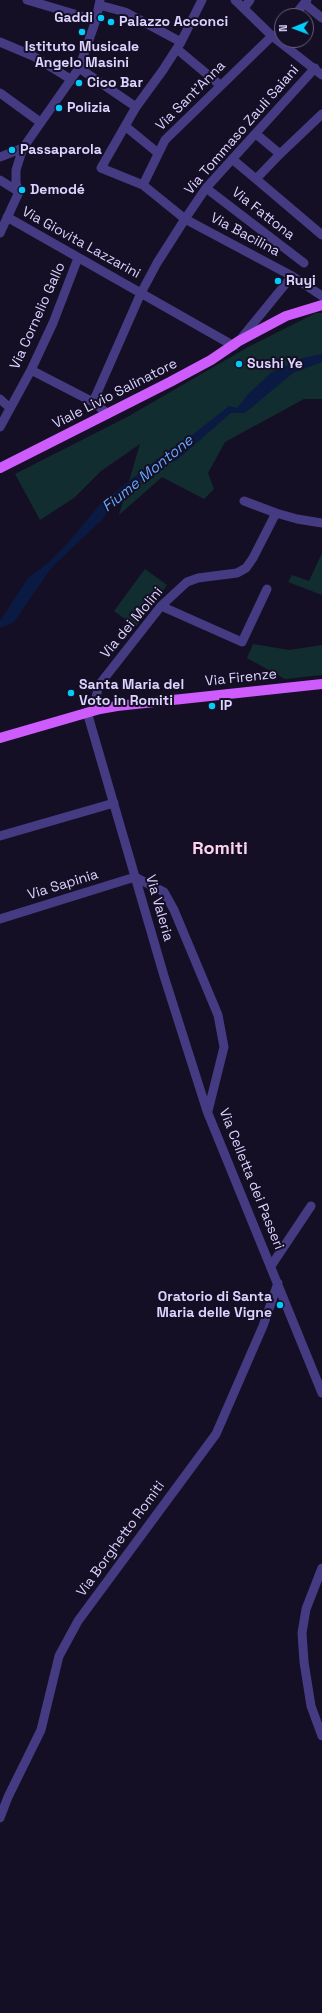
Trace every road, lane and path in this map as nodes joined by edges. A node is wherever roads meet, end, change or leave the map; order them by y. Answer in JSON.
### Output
{"nodes":[{"id":1,"x":27,"y":0,"type":"edge"},
{"id":2,"x":202,"y":0,"type":"edge"},
{"id":3,"x":235,"y":0,"type":"edge"},
{"id":4,"x":250,"y":0,"type":"edge"},
{"id":5,"x":100,"y":2,"type":"edge"},
{"id":6,"x":306,"y":2,"type":"edge"},
{"id":7,"x":244,"y":8,"type":"junction"},
{"id":8,"x":322,"y":18,"type":"edge"},
{"id":9,"x":96,"y":20,"type":"junction"},
{"id":10,"x":272,"y":36,"type":"junction"},
{"id":11,"x":0,"y":42,"type":"edge"},
{"id":12,"x":179,"y":46,"type":"junction"},
{"id":13,"x":78,"y":68,"type":"junction"},
{"id":14,"x":319,"y":72,"type":"edge"},
{"id":15,"x":72,"y":80,"type":"junction"},
{"id":16,"x":220,"y":85,"type":"junction"},
{"id":17,"x":0,"y":93,"type":"edge"},
{"id":18,"x":136,"y":107,"type":"junction"},
{"id":19,"x":322,"y":114,"type":"edge"},
{"id":20,"x":40,"y":122,"type":"junction"},
{"id":21,"x":124,"y":126,"type":"junction"},
{"id":22,"x":256,"y":134,"type":"junction"},
{"id":23,"x":23,"y":148,"type":"junction"},
{"id":24,"x":158,"y":153,"type":"junction"},
{"id":25,"x":280,"y":154,"type":"junction"},
{"id":26,"x":0,"y":157,"type":"edge"},
{"id":27,"x":232,"y":159,"type":"junction"},
{"id":28,"x":256,"y":179,"type":"junction"},
{"id":29,"x":0,"y":180,"type":"edge"},
{"id":30,"x":143,"y":185,"type":"junction"},
{"id":31,"x":206,"y":188,"type":"junction"},
{"id":32,"x":19,"y":192,"type":"junction"},
{"id":33,"x":7,"y":217,"type":"junction"},
{"id":34,"x":185,"y":219,"type":"junction"},
{"id":35,"x":0,"y":233,"type":"edge"},
{"id":36,"x":322,"y":235,"type":"edge"},
{"id":37,"x":78,"y":258,"type":"junction"},
{"id":38,"x":304,"y":262,"type":"dead end"},
{"id":39,"x":292,"y":276,"type":"junction"},
{"id":40,"x":141,"y":293,"type":"junction"},
{"id":41,"x":322,"y":296,"type":"edge"},
{"id":42,"x":322,"y":305,"type":"edge"},
{"id":43,"x":236,"y":343,"type":"junction"},
{"id":44,"x":31,"y":370,"type":"junction"},
{"id":45,"x":0,"y":399,"type":"edge"},
{"id":46,"x":93,"y":402,"type":"junction"},
{"id":47,"x":10,"y":408,"type":"junction"},
{"id":48,"x":108,"y":414,"type":"junction"},
{"id":49,"x":0,"y":426,"type":"edge"},
{"id":50,"x":0,"y":468,"type":"edge"},
{"id":51,"x":244,"y":501,"type":"dead end"},
{"id":52,"x":276,"y":513,"type":"junction"},
{"id":53,"x":322,"y":523,"type":"edge"},
{"id":54,"x":267,"y":589,"type":"dead end"},
{"id":55,"x":161,"y":606,"type":"junction"},
{"id":56,"x":322,"y":684,"type":"edge"},
{"id":57,"x":90,"y":711,"type":"junction"},
{"id":58,"x":0,"y":738,"type":"edge"},
{"id":59,"x":114,"y":803,"type":"junction"},
{"id":60,"x":0,"y":836,"type":"edge"},
{"id":61,"x":135,"y":877,"type":"junction"},
{"id":62,"x":0,"y":919,"type":"edge"},
{"id":63,"x":208,"y":1111,"type":"junction"},
{"id":64,"x":311,"y":1206,"type":"dead end"},
{"id":65,"x":270,"y":1266,"type":"junction"},
{"id":66,"x":278,"y":1283,"type":"junction"},
{"id":67,"x":322,"y":1393,"type":"edge"},
{"id":68,"x":322,"y":1568,"type":"edge"},
{"id":69,"x":322,"y":1736,"type":"edge"},
{"id":70,"x":0,"y":1818,"type":"edge"}],
"edges":[{"from":1,"to":9,"type":"street"},
{"from":2,"to":12,"type":"street"},
{"from":3,"to":7,"type":"street"},
{"from":4,"to":7,"type":"street"},
{"from":5,"to":9,"type":"street"},
{"from":5,"to":12,"type":"street"},
{"from":6,"to":8,"type":"street"},
{"from":7,"to":10,"type":"street"},
{"from":9,"to":13,"type":"street"},
{"from":10,"to":14,"type":"street"},
{"from":10,"to":16,"type":"street","name":"Via Sant'Anna"},
{"from":11,"to":15,"type":"street"},
{"from":12,"to":16,"type":"street"},
{"from":12,"to":18,"type":"street"},
{"from":13,"to":15,"type":"street"},
{"from":13,"to":18,"type":"street"},
{"from":14,"to":22,"type":"street","name":"Via Tommaso Zauli Saiani"},
{"from":15,"to":20,"type":"street"},
{"from":16,"to":24,"type":"street","name":"Via Sant'Anna"},
{"from":17,"to":20,"type":"street"},
{"from":18,"to":21,"type":"street"},
{"from":19,"to":25,"type":"street"},
{"from":20,"to":23,"type":"street"},
{"from":21,"to":24,"type":"street"},
{"from":21,"to":30,"type":"street","name":"Via Bacilina"},
{"from":22,"to":25,"type":"street"},
{"from":22,"to":27,"type":"street","name":"Via Tommaso Zauli Saiani"},
{"from":23,"to":26,"type":"street"},
{"from":23,"to":32,"type":"street"},
{"from":24,"to":30,"type":"street","name":"Via Sant'Anna"},
{"from":25,"to":28,"type":"street"},
{"from":27,"to":28,"type":"street"},
{"from":27,"to":31,"type":"street","name":"Via Tommaso Zauli Saiani"},
{"from":28,"to":36,"type":"street"},
{"from":29,"to":32,"type":"street"},
{"from":30,"to":34,"type":"street","name":"Via Bacilina"},
{"from":31,"to":34,"type":"street","name":"Via Tommaso Zauli Saiani"},
{"from":31,"to":38,"type":"street","name":"Via Fattona"},
{"from":32,"to":33,"type":"street"},
{"from":33,"to":35,"type":"street"},
{"from":33,"to":37,"type":"street","name":"Via Giovita Lazzarini"},
{"from":34,"to":39,"type":"street","name":"Via Bacilina"},
{"from":34,"to":40,"type":"street","name":"Via Tommaso Zauli Saiani"},
{"from":37,"to":40,"type":"street","name":"Via Giovita Lazzarini"},
{"from":37,"to":44,"type":"street","name":"Via Cornelio Gallo"},
{"from":39,"to":41,"type":"street"},
{"from":39,"to":43,"type":"street","name":"Viale Livio Salinatore"},
{"from":40,"to":43,"type":"street","name":"Via Giovita Lazzarini"},
{"from":40,"to":46,"type":"street","name":"Via Tommaso Zauli Saiani"},
{"from":42,"to":43,"type":"main road","name":"Viale Livio Salinatore"},
{"from":43,"to":48,"type":"main road","name":"Viale Livio Salinatore"},
{"from":44,"to":46,"type":"street"},
{"from":44,"to":47,"type":"street","name":"Via Cornelio Gallo"},
{"from":45,"to":47,"type":"street"},
{"from":46,"to":48,"type":"street"},
{"from":47,"to":49,"type":"street","name":"Via Cornelio Gallo"},
{"from":48,"to":50,"type":"main road","name":"Viale Livio Salinatore"},
{"from":51,"to":52,"type":"street"},
{"from":52,"to":53,"type":"street"},
{"from":52,"to":55,"type":"street","name":"Via dei Molini"},
{"from":54,"to":55,"type":"street"},
{"from":55,"to":57,"type":"street","name":"Via dei Molini"},
{"from":56,"to":57,"type":"main road","name":"Via Firenze"},
{"from":57,"to":58,"type":"main road","name":"Via Firenze"},
{"from":57,"to":59,"type":"street","name":"Via Valeria"},
{"from":59,"to":60,"type":"street"},
{"from":59,"to":61,"type":"street","name":"Via Valeria"},
{"from":61,"to":62,"type":"street","name":"Via Sapinia"},
{"from":61,"to":63,"type":"street","name":"Via Valeria"},
{"from":61,"to":63,"type":"street","name":"Via Celletta dei Passeri"},
{"from":63,"to":65,"type":"street","name":"Via Celletta dei Passeri"},
{"from":64,"to":65,"type":"street"},
{"from":65,"to":66,"type":"street","name":"Via Celletta dei Passeri"},
{"from":66,"to":67,"type":"street","name":"Via Celletta dei Passeri"},
{"from":66,"to":70,"type":"street","name":"Via Borghetto Romiti"},
{"from":68,"to":69,"type":"street"}]}
